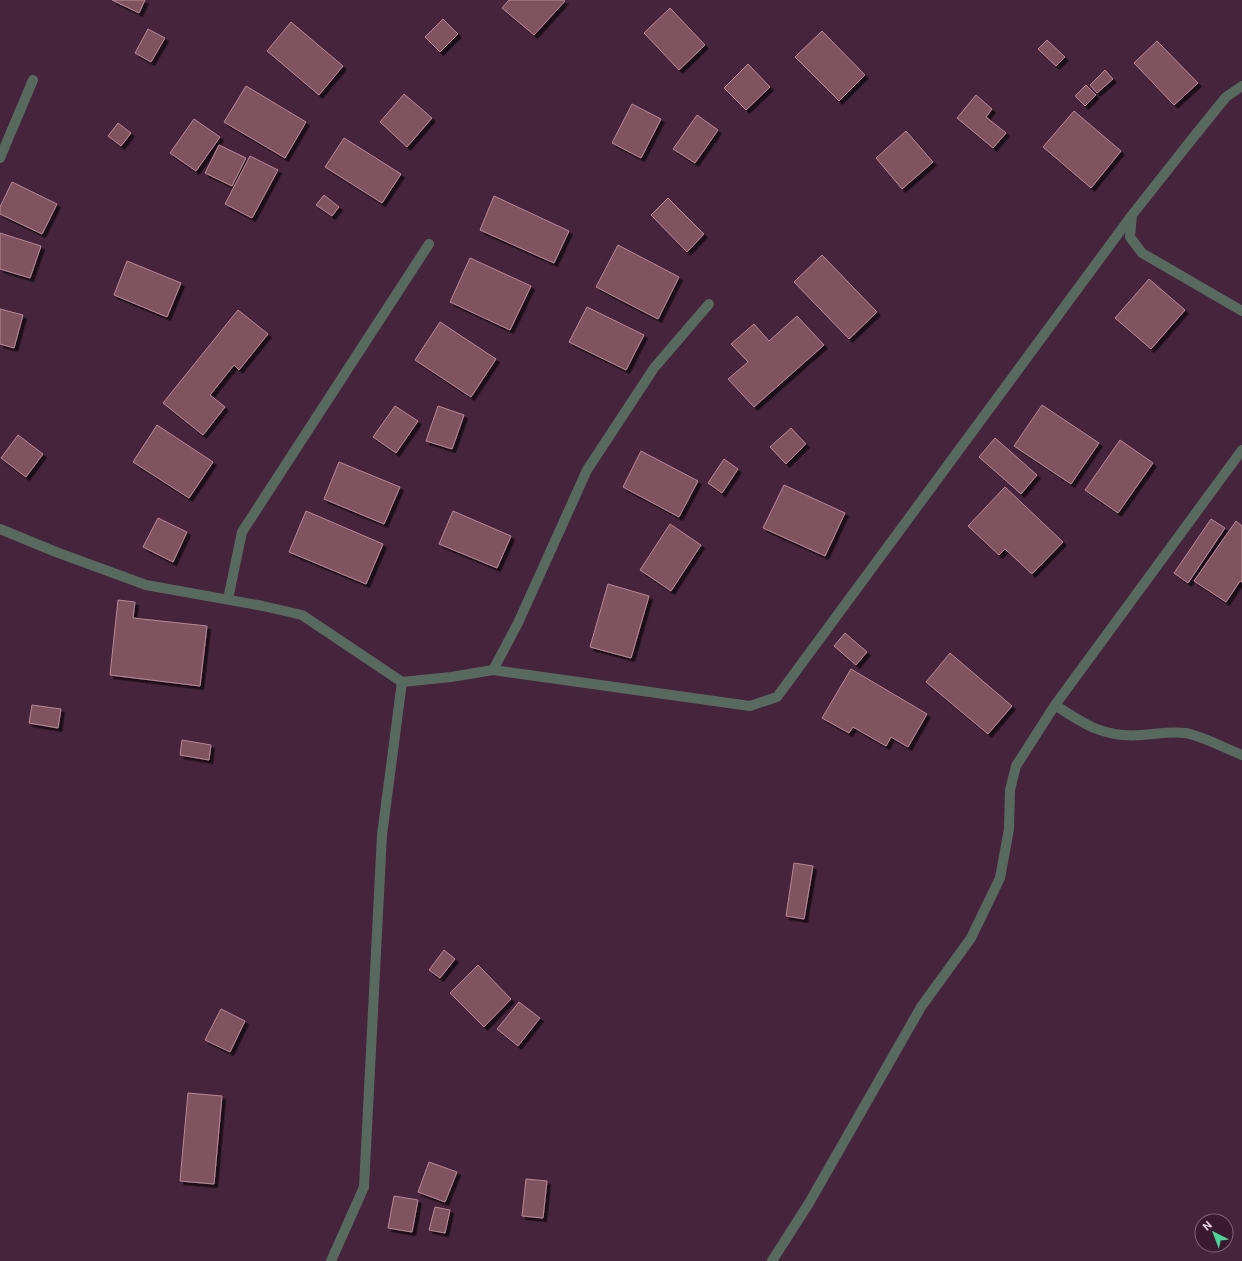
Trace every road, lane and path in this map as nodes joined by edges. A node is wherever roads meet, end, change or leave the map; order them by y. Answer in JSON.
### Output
{"nodes":[{"id":1,"x":33,"y":80,"type":"dead end"},
{"id":2,"x":1242,"y":86,"type":"edge"},
{"id":3,"x":0,"y":158,"type":"edge"},
{"id":4,"x":1132,"y":216,"type":"junction"},
{"id":5,"x":429,"y":244,"type":"dead end"},
{"id":6,"x":709,"y":304,"type":"dead end"},
{"id":7,"x":1242,"y":311,"type":"edge"},
{"id":8,"x":1242,"y":450,"type":"edge"},
{"id":9,"x":0,"y":529,"type":"edge"},
{"id":10,"x":228,"y":599,"type":"junction"},
{"id":11,"x":493,"y":670,"type":"junction"},
{"id":12,"x":402,"y":682,"type":"junction"},
{"id":13,"x":1055,"y":705,"type":"junction"},
{"id":14,"x":1242,"y":755,"type":"edge"},
{"id":15,"x":331,"y":1261,"type":"edge"},
{"id":16,"x":772,"y":1261,"type":"edge"}],
"edges":[{"from":1,"to":3,"type":"street"},
{"from":2,"to":4,"type":"street"},
{"from":4,"to":7,"type":"street"},
{"from":4,"to":11,"type":"street"},
{"from":5,"to":10,"type":"street"},
{"from":6,"to":11,"type":"street"},
{"from":8,"to":13,"type":"street"},
{"from":9,"to":10,"type":"street"},
{"from":10,"to":12,"type":"street"},
{"from":11,"to":12,"type":"street"},
{"from":12,"to":15,"type":"street"},
{"from":13,"to":14,"type":"street"},
{"from":13,"to":16,"type":"street"}]}
